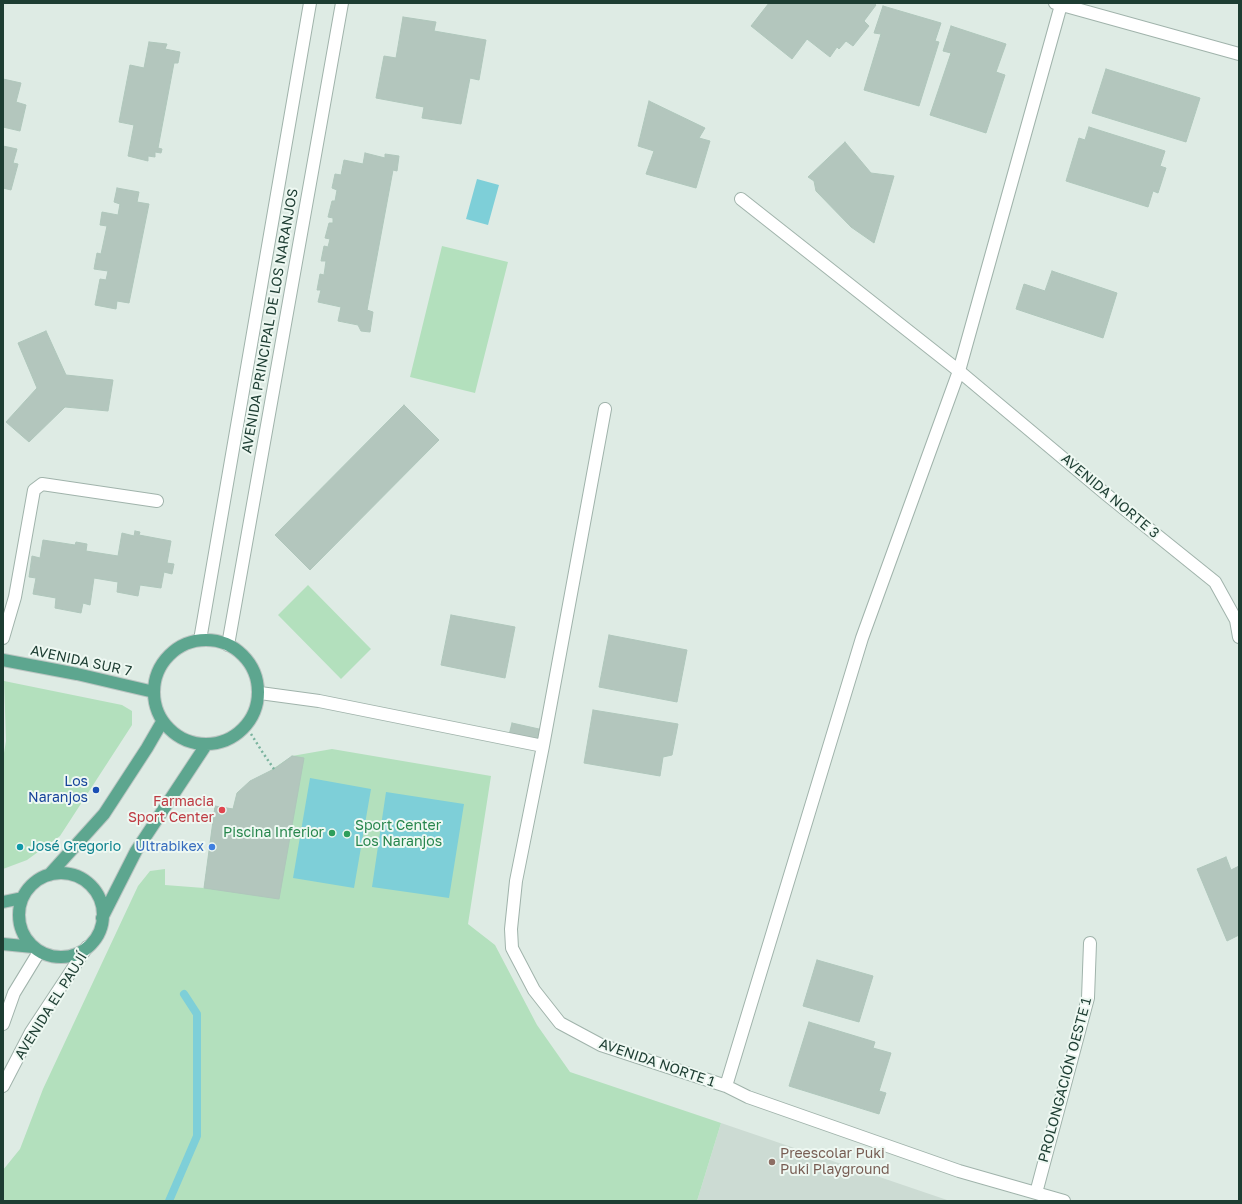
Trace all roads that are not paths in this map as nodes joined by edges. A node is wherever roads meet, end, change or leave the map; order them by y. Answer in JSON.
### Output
{"nodes":[{"id":1,"x":310,"y":3,"type":"edge"},
{"id":2,"x":342,"y":3,"type":"edge"},
{"id":3,"x":1058,"y":4,"type":"edge"},
{"id":4,"x":1239,"y":54,"type":"edge"},
{"id":5,"x":742,"y":199,"type":"dead end"},
{"id":6,"x":959,"y":371,"type":"junction"},
{"id":7,"x":605,"y":409,"type":"dead end"},
{"id":8,"x":157,"y":501,"type":"dead end"},
{"id":9,"x":1239,"y":637,"type":"edge"},
{"id":10,"x":3,"y":638,"type":"edge"},
{"id":11,"x":200,"y":640,"type":"junction"},
{"id":12,"x":228,"y":645,"type":"junction"},
{"id":13,"x":3,"y":660,"type":"edge"},
{"id":14,"x":154,"y":692,"type":"junction"},
{"id":15,"x":260,"y":693,"type":"junction"},
{"id":16,"x":162,"y":722,"type":"junction"},
{"id":17,"x":206,"y":745,"type":"junction"},
{"id":18,"x":543,"y":746,"type":"junction"},
{"id":19,"x":49,"y":875,"type":"junction"},
{"id":20,"x":22,"y":898,"type":"junction"},
{"id":21,"x":3,"y":902,"type":"edge"},
{"id":22,"x":102,"y":918,"type":"junction"},
{"id":23,"x":1090,"y":942,"type":"dead end"},
{"id":24,"x":3,"y":944,"type":"edge"},
{"id":25,"x":87,"y":947,"type":"junction"},
{"id":26,"x":36,"y":950,"type":"junction"},
{"id":27,"x":3,"y":1024,"type":"edge"},
{"id":28,"x":3,"y":1086,"type":"edge"},
{"id":29,"x":726,"y":1086,"type":"junction"},
{"id":30,"x":1036,"y":1193,"type":"junction"},
{"id":31,"x":1064,"y":1201,"type":"edge"}],
"edges":[{"from":1,"to":11,"type":"street","name":"AVENIDA PRINCIPAL DE LOS NARANJOS"},
{"from":2,"to":12,"type":"street","name":"AVENIDA PRINCIPAL DE LOS NARANJOS"},
{"from":3,"to":4,"type":"street"},
{"from":3,"to":6,"type":"street"},
{"from":5,"to":6,"type":"street","name":"AVENIDA NORTE 3"},
{"from":6,"to":9,"type":"street","name":"AVENIDA NORTE 3"},
{"from":6,"to":29,"type":"street"},
{"from":7,"to":18,"type":"street","name":"AVENIDA NORTE 1"},
{"from":8,"to":10,"type":"street"},
{"from":11,"to":12,"type":"main road"},
{"from":11,"to":14,"type":"main road"},
{"from":12,"to":15,"type":"main road"},
{"from":13,"to":14,"type":"main road","name":"AVENIDA SUR 7"},
{"from":14,"to":16,"type":"main road"},
{"from":15,"to":17,"type":"main road"},
{"from":15,"to":18,"type":"street"},
{"from":16,"to":17,"type":"main road"},
{"from":16,"to":19,"type":"main road"},
{"from":17,"to":22,"type":"main road"},
{"from":18,"to":29,"type":"street","name":"AVENIDA NORTE 1"},
{"from":19,"to":20,"type":"main road"},
{"from":19,"to":22,"type":"main road"},
{"from":20,"to":21,"type":"main road"},
{"from":20,"to":26,"type":"main road"},
{"from":22,"to":25,"type":"main road"},
{"from":23,"to":30,"type":"street","name":"PROLONGACIÓN OESTE 1"},
{"from":24,"to":26,"type":"main road"},
{"from":25,"to":26,"type":"main road"},
{"from":25,"to":28,"type":"street","name":"AVENIDA EL PAUJÍ"},
{"from":26,"to":27,"type":"street"},
{"from":29,"to":30,"type":"street","name":"AVENIDA NORTE 1"},
{"from":30,"to":31,"type":"street","name":"AVENIDA NORTE 1"}]}
